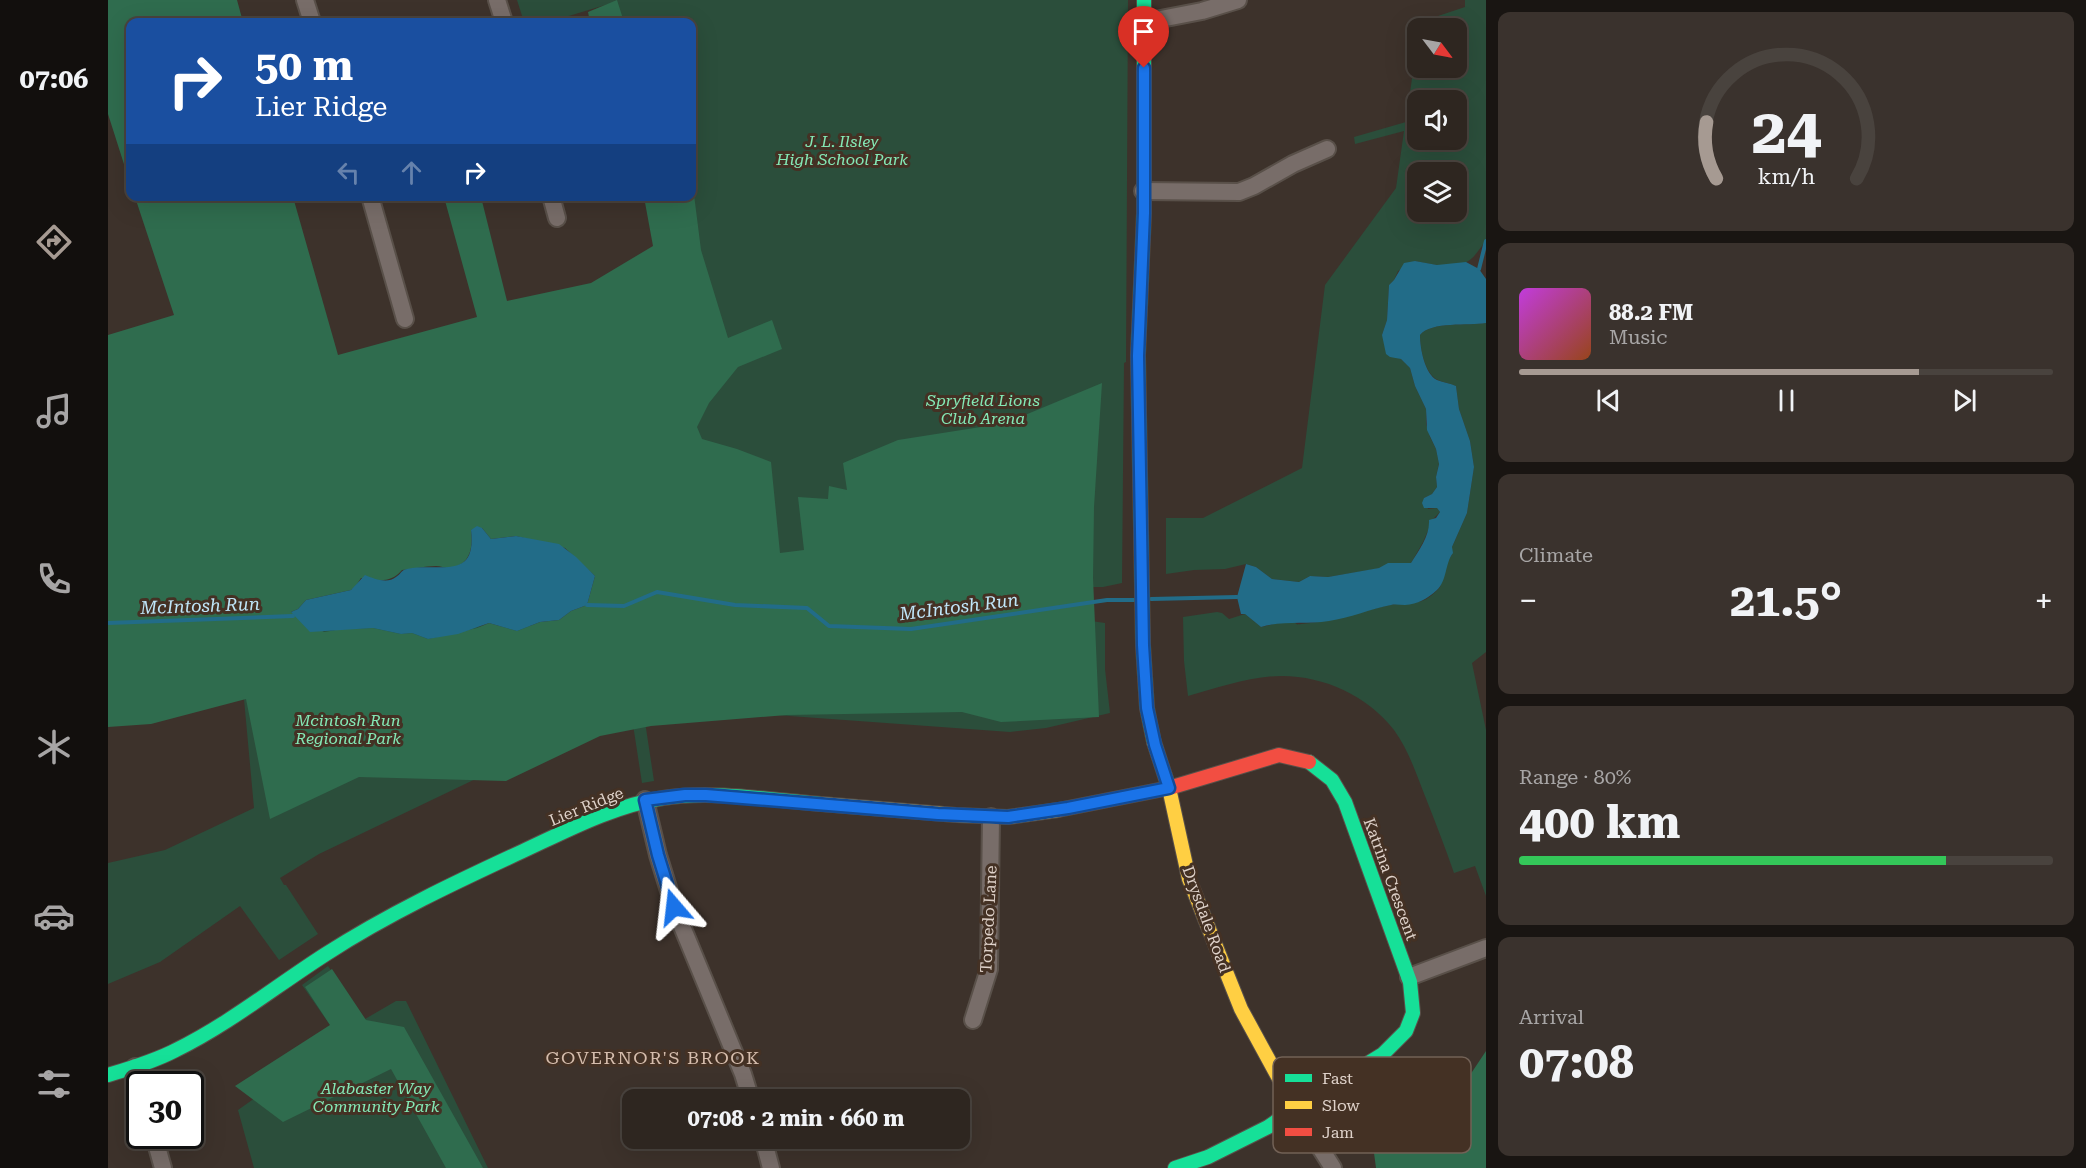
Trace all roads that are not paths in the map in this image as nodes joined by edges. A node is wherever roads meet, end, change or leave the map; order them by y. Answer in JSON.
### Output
{"nodes":[{"id":1,"x":305,"y":0,"type":"edge"},
{"id":2,"x":497,"y":0,"type":"edge"},
{"id":3,"x":1144,"y":0,"type":"edge"},
{"id":4,"x":1238,"y":0,"type":"edge"},
{"id":5,"x":311,"y":18,"type":"edge"},
{"id":6,"x":503,"y":18,"type":"edge"},
{"id":7,"x":1145,"y":22,"type":"junction"},
{"id":8,"x":1328,"y":149,"type":"dead end"},
{"id":9,"x":1143,"y":191,"type":"junction"},
{"id":10,"x":371,"y":201,"type":"edge"},
{"id":11,"x":552,"y":201,"type":"edge"},
{"id":12,"x":557,"y":218,"type":"dead end"},
{"id":13,"x":405,"y":319,"type":"dead end"},
{"id":14,"x":1169,"y":788,"type":"junction"},
{"id":15,"x":645,"y":800,"type":"junction"},
{"id":16,"x":991,"y":817,"type":"junction"},
{"id":17,"x":1486,"y":948,"type":"edge"},
{"id":18,"x":1409,"y":977,"type":"junction"},
{"id":19,"x":973,"y":1020,"type":"dead end"},
{"id":20,"x":1378,"y":1057,"type":"edge"},
{"id":21,"x":135,"y":1067,"type":"junction"},
{"id":22,"x":1273,"y":1068,"type":"edge"},
{"id":23,"x":136,"y":1071,"type":"edge"},
{"id":24,"x":108,"y":1075,"type":"edge"},
{"id":25,"x":747,"y":1089,"type":"edge"},
{"id":26,"x":1273,"y":1123,"type":"edge"},
{"id":27,"x":158,"y":1149,"type":"edge"},
{"id":28,"x":766,"y":1149,"type":"edge"},
{"id":29,"x":1324,"y":1153,"type":"edge"},
{"id":30,"x":163,"y":1168,"type":"edge"},
{"id":31,"x":771,"y":1168,"type":"edge"},
{"id":32,"x":1175,"y":1168,"type":"edge"},
{"id":33,"x":1333,"y":1168,"type":"edge"}],
"edges":[{"from":1,"to":5,"type":"street"},
{"from":2,"to":6,"type":"street"},
{"from":3,"to":7,"type":"street","name":"Drysdale Road"},
{"from":4,"to":7,"type":"street"},
{"from":7,"to":9,"type":"street","name":"Drysdale Road"},
{"from":8,"to":9,"type":"street"},
{"from":9,"to":14,"type":"street","name":"Drysdale Road"},
{"from":10,"to":13,"type":"street"},
{"from":11,"to":12,"type":"street"},
{"from":14,"to":16,"type":"street","name":"Lier Ridge"},
{"from":14,"to":18,"type":"street","name":"Katrina Crescent"},
{"from":14,"to":22,"type":"street","name":"Drysdale Road"},
{"from":15,"to":16,"type":"street","name":"Lier Ridge"},
{"from":15,"to":21,"type":"street","name":"Lier Ridge"},
{"from":15,"to":25,"type":"street"},
{"from":16,"to":19,"type":"street","name":"Torpedo Lane"},
{"from":17,"to":18,"type":"street"},
{"from":18,"to":20,"type":"street","name":"Katrina Crescent"},
{"from":21,"to":23,"type":"street"},
{"from":21,"to":24,"type":"street","name":"Lier Ridge"},
{"from":26,"to":32,"type":"street","name":"Katrina Crescent"},
{"from":27,"to":30,"type":"street"},
{"from":28,"to":31,"type":"street"},
{"from":29,"to":33,"type":"street","name":"Drysdale Road"}]}
